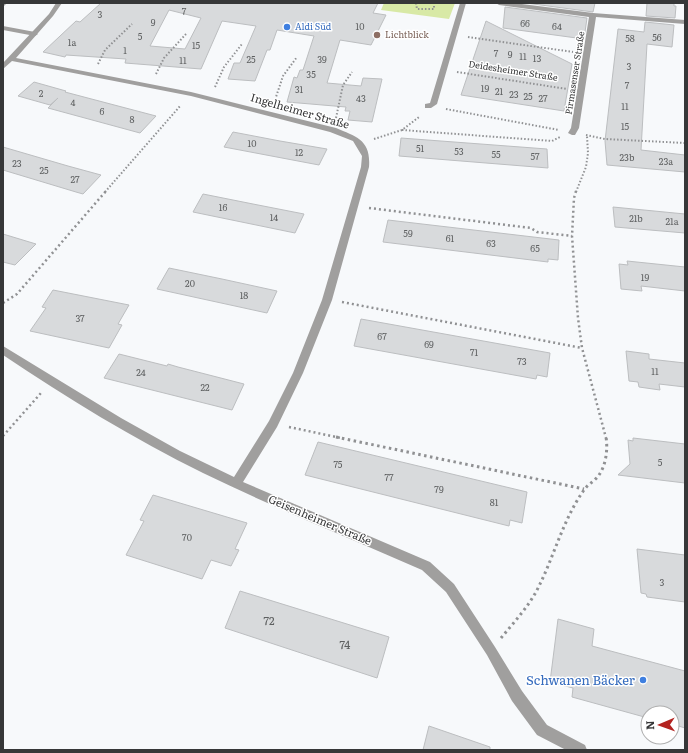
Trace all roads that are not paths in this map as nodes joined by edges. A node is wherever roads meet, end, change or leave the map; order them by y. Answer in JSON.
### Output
{"nodes":[{"id":1,"x":59,"y":3,"type":"edge"},
{"id":2,"x":463,"y":3,"type":"edge"},
{"id":3,"x":499,"y":3,"type":"edge"},
{"id":4,"x":593,"y":15,"type":"junction"},
{"id":5,"x":685,"y":22,"type":"edge"},
{"id":6,"x":3,"y":28,"type":"edge"},
{"id":7,"x":35,"y":34,"type":"junction"},
{"id":8,"x":12,"y":59,"type":"junction"},
{"id":9,"x":3,"y":67,"type":"edge"},
{"id":10,"x":428,"y":106,"type":"road end"},
{"id":11,"x":572,"y":133,"type":"road end"},
{"id":12,"x":3,"y":350,"type":"edge"},
{"id":13,"x":236,"y":483,"type":"junction"},
{"id":14,"x":580,"y":750,"type":"edge"}],
"edges":[{"from":1,"to":7,"type":"street"},
{"from":2,"to":10,"type":"street"},
{"from":3,"to":4,"type":"street"},
{"from":4,"to":5,"type":"street"},
{"from":4,"to":11,"type":"street","name":"Pirmasenser Straße"},
{"from":6,"to":7,"type":"street"},
{"from":7,"to":8,"type":"street"},
{"from":8,"to":9,"type":"street"},
{"from":8,"to":13,"type":"street","name":"Ingelheimer Straße"},
{"from":12,"to":13,"type":"street","name":"Geisenheimer Straße"},
{"from":13,"to":14,"type":"street","name":"Geisenheimer Straße"}]}
